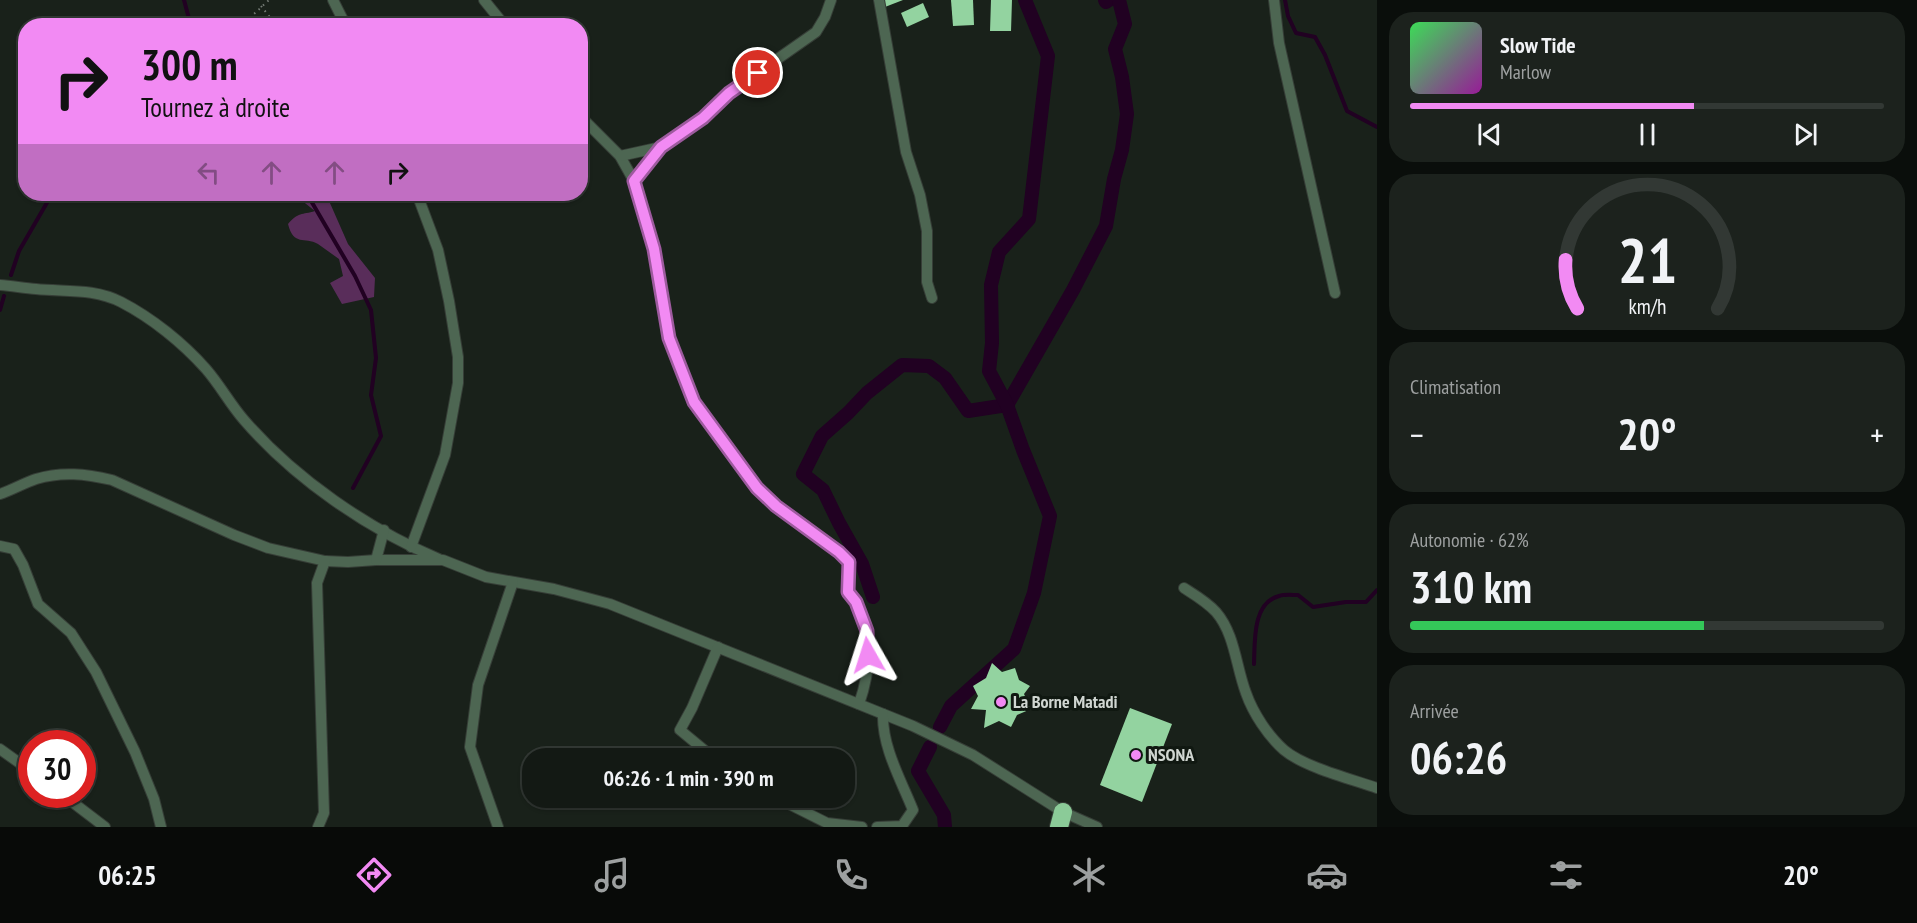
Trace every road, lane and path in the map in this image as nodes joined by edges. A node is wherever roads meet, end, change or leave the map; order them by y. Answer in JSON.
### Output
{"nodes":[{"id":1,"x":269,"y":0,"type":"edge"},
{"id":2,"x":333,"y":0,"type":"edge"},
{"id":3,"x":484,"y":0,"type":"edge"},
{"id":4,"x":831,"y":0,"type":"edge"},
{"id":5,"x":879,"y":0,"type":"edge"},
{"id":6,"x":1274,"y":0,"type":"edge"},
{"id":7,"x":261,"y":6,"type":"junction"},
{"id":8,"x":250,"y":18,"type":"edge"},
{"id":9,"x":271,"y":18,"type":"edge"},
{"id":10,"x":342,"y":18,"type":"edge"},
{"id":11,"x":499,"y":18,"type":"edge"},
{"id":12,"x":588,"y":124,"type":"edge"},
{"id":13,"x":661,"y":147,"type":"junction"},
{"id":14,"x":620,"y":156,"type":"junction"},
{"id":15,"x":634,"y":181,"type":"junction"},
{"id":16,"x":420,"y":201,"type":"edge"},
{"id":17,"x":0,"y":285,"type":"edge"},
{"id":18,"x":1335,"y":293,"type":"dead end"},
{"id":19,"x":932,"y":298,"type":"dead end"},
{"id":20,"x":0,"y":494,"type":"edge"},
{"id":21,"x":384,"y":530,"type":"junction"},
{"id":22,"x":0,"y":546,"type":"edge"},
{"id":23,"x":411,"y":547,"type":"junction"},
{"id":24,"x":376,"y":560,"type":"junction"},
{"id":25,"x":443,"y":560,"type":"junction"},
{"id":26,"x":325,"y":561,"type":"junction"},
{"id":27,"x":513,"y":582,"type":"junction"},
{"id":28,"x":1184,"y":588,"type":"dead end"},
{"id":29,"x":718,"y":647,"type":"junction"},
{"id":30,"x":859,"y":704,"type":"junction"},
{"id":31,"x":883,"y":714,"type":"junction"},
{"id":32,"x":702,"y":748,"type":"edge"},
{"id":33,"x":0,"y":749,"type":"edge"},
{"id":34,"x":18,"y":762,"type":"edge"},
{"id":35,"x":1377,"y":788,"type":"edge"},
{"id":36,"x":80,"y":808,"type":"edge"},
{"id":37,"x":797,"y":808,"type":"edge"},
{"id":38,"x":1061,"y":820,"type":"edge"},
{"id":39,"x":105,"y":827,"type":"edge"},
{"id":40,"x":161,"y":827,"type":"edge"},
{"id":41,"x":318,"y":827,"type":"edge"},
{"id":42,"x":498,"y":827,"type":"edge"},
{"id":43,"x":862,"y":827,"type":"edge"},
{"id":44,"x":877,"y":827,"type":"edge"},
{"id":45,"x":1097,"y":827,"type":"edge"}],
"edges":[{"from":1,"to":7,"type":"path"},
{"from":2,"to":10,"type":"street"},
{"from":3,"to":11,"type":"street"},
{"from":4,"to":13,"type":"street"},
{"from":5,"to":19,"type":"street"},
{"from":6,"to":18,"type":"street"},
{"from":7,"to":8,"type":"path"},
{"from":7,"to":9,"type":"path"},
{"from":12,"to":14,"type":"street"},
{"from":13,"to":14,"type":"street"},
{"from":13,"to":15,"type":"street"},
{"from":14,"to":15,"type":"street"},
{"from":15,"to":30,"type":"street"},
{"from":16,"to":23,"type":"street"},
{"from":17,"to":21,"type":"street"},
{"from":20,"to":26,"type":"street"},
{"from":21,"to":23,"type":"street"},
{"from":21,"to":24,"type":"street"},
{"from":22,"to":40,"type":"street"},
{"from":23,"to":25,"type":"street"},
{"from":24,"to":25,"type":"street"},
{"from":24,"to":26,"type":"street"},
{"from":25,"to":27,"type":"street"},
{"from":26,"to":41,"type":"street"},
{"from":27,"to":29,"type":"street"},
{"from":27,"to":42,"type":"street"},
{"from":28,"to":35,"type":"street"},
{"from":29,"to":30,"type":"street"},
{"from":29,"to":32,"type":"street"},
{"from":30,"to":31,"type":"street"},
{"from":31,"to":38,"type":"street"},
{"from":31,"to":44,"type":"street"},
{"from":33,"to":34,"type":"street"},
{"from":36,"to":39,"type":"street"},
{"from":37,"to":43,"type":"street"},
{"from":38,"to":45,"type":"street"}]}
